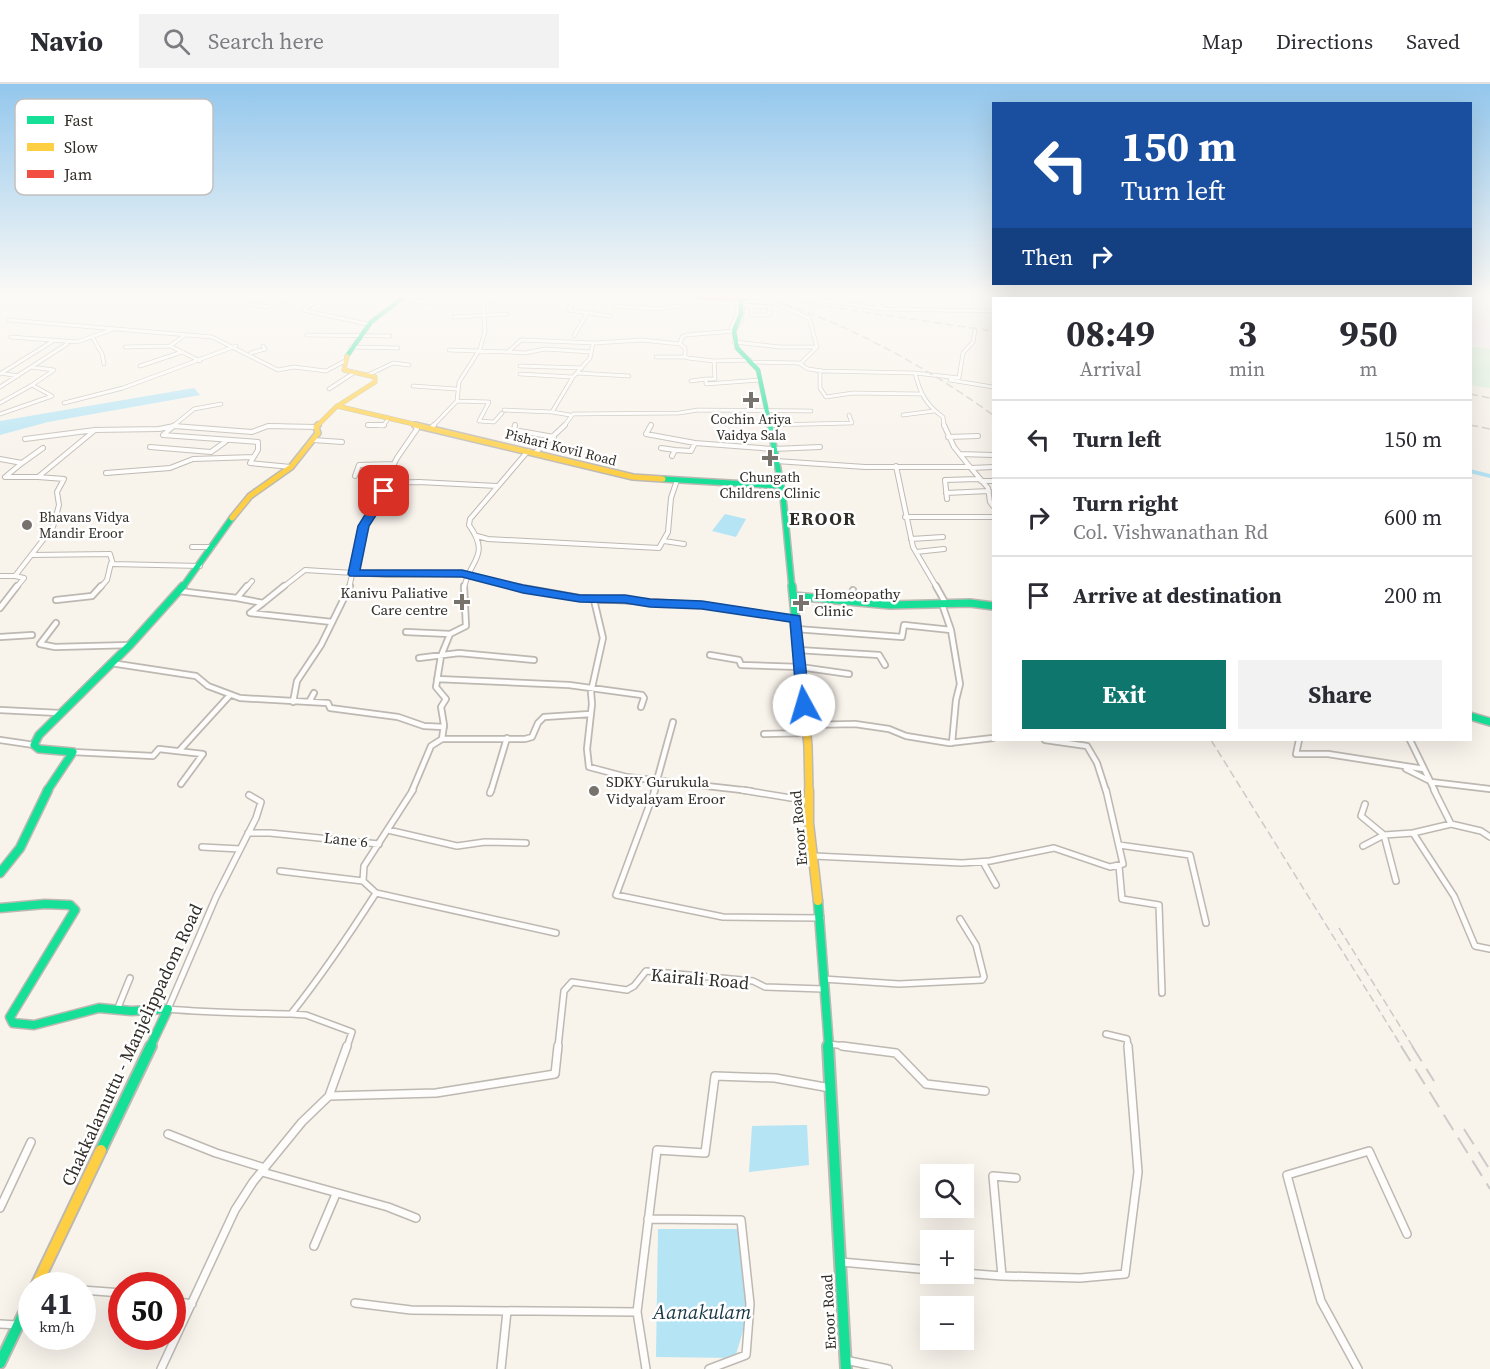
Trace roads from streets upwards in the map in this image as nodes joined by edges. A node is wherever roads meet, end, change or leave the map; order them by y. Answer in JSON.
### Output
{"nodes":[{"id":1,"x":27,"y":357,"type":"edge"},
{"id":2,"x":47,"y":357,"type":"edge"},
{"id":3,"x":103,"y":357,"type":"edge"},
{"id":4,"x":167,"y":357,"type":"edge"},
{"id":5,"x":192,"y":357,"type":"edge"},
{"id":6,"x":210,"y":357,"type":"edge"},
{"id":7,"x":256,"y":357,"type":"edge"},
{"id":8,"x":347,"y":357,"type":"edge"},
{"id":9,"x":473,"y":357,"type":"edge"},
{"id":10,"x":588,"y":357,"type":"edge"},
{"id":11,"x":656,"y":357,"type":"dead end"},
{"id":12,"x":685,"y":357,"type":"joint"},
{"id":13,"x":747,"y":357,"type":"edge"},
{"id":14,"x":807,"y":357,"type":"edge"},
{"id":15,"x":961,"y":357,"type":"edge"},
{"id":16,"x":200,"y":361,"type":"junction"},
{"id":17,"x":714,"y":361,"type":"junction"},
{"id":18,"x":751,"y":361,"type":"junction"},
{"id":19,"x":345,"y":362,"type":"junction"},
{"id":20,"x":801,"y":363,"type":"junction"},
{"id":21,"x":104,"y":364,"type":"dead end"},
{"id":22,"x":409,"y":365,"type":"dead end"},
{"id":23,"x":140,"y":366,"type":"dead end"},
{"id":24,"x":520,"y":366,"type":"dead end"},
{"id":25,"x":31,"y":367,"type":"junction"},
{"id":26,"x":582,"y":368,"type":"junction"},
{"id":27,"x":820,"y":370,"type":"junction"},
{"id":28,"x":355,"y":372,"type":"junction"},
{"id":29,"x":577,"y":373,"type":"junction"},
{"id":30,"x":915,"y":373,"type":"junction"},
{"id":31,"x":0,"y":374,"type":"edge"},
{"id":32,"x":520,"y":374,"type":"dead end"},
{"id":33,"x":368,"y":375,"type":"junction"},
{"id":34,"x":939,"y":375,"type":"junction"},
{"id":35,"x":18,"y":376,"type":"junction"},
{"id":36,"x":629,"y":376,"type":"dead end"},
{"id":37,"x":573,"y":377,"type":"junction"},
{"id":38,"x":706,"y":379,"type":"junction"},
{"id":39,"x":760,"y":380,"type":"junction"},
{"id":40,"x":691,"y":381,"type":"dead end"},
{"id":41,"x":32,"y":385,"type":"junction"},
{"id":42,"x":413,"y":386,"type":"dead end"},
{"id":43,"x":0,"y":387,"type":"edge"},
{"id":44,"x":992,"y":387,"type":"edge"},
{"id":45,"x":456,"y":388,"type":"junction"},
{"id":46,"x":329,"y":389,"type":"dead end"},
{"id":47,"x":922,"y":394,"type":"junction"},
{"id":48,"x":457,"y":401,"type":"junction"},
{"id":49,"x":0,"y":403,"type":"edge"},
{"id":50,"x":64,"y":403,"type":"dead end"},
{"id":51,"x":220,"y":404,"type":"dead end"},
{"id":52,"x":337,"y":406,"type":"junction"},
{"id":53,"x":766,"y":411,"type":"junction"},
{"id":54,"x":811,"y":411,"type":"dead end"},
{"id":55,"x":934,"y":411,"type":"junction"},
{"id":56,"x":552,"y":412,"type":"junction"},
{"id":57,"x":0,"y":414,"type":"edge"},
{"id":58,"x":570,"y":415,"type":"junction"},
{"id":59,"x":849,"y":415,"type":"dead end"},
{"id":60,"x":903,"y":415,"type":"dead end"},
{"id":61,"x":388,"y":419,"type":"junction"},
{"id":62,"x":846,"y":423,"type":"junction"},
{"id":63,"x":368,"y":424,"type":"dead end"},
{"id":64,"x":413,"y":424,"type":"junction"},
{"id":65,"x":822,"y":424,"type":"junction"},
{"id":66,"x":515,"y":425,"type":"dead end"},
{"id":67,"x":651,"y":425,"type":"dead end"},
{"id":68,"x":174,"y":426,"type":"junction"},
{"id":69,"x":769,"y":426,"type":"junction"},
{"id":70,"x":316,"y":427,"type":"junction"},
{"id":71,"x":430,"y":428,"type":"junction"},
{"id":72,"x":95,"y":430,"type":"junction"},
{"id":73,"x":823,"y":430,"type":"dead end"},
{"id":74,"x":849,"y":430,"type":"dead end"},
{"id":75,"x":252,"y":432,"type":"junction"},
{"id":76,"x":978,"y":436,"type":"dead end"},
{"id":77,"x":948,"y":437,"type":"junction"},
{"id":78,"x":554,"y":438,"type":"junction"},
{"id":79,"x":25,"y":439,"type":"dead end"},
{"id":80,"x":313,"y":440,"type":"junction"},
{"id":81,"x":228,"y":441,"type":"junction"},
{"id":82,"x":240,"y":442,"type":"junction"},
{"id":83,"x":342,"y":442,"type":"dead end"},
{"id":84,"x":695,"y":443,"type":"junction"},
{"id":85,"x":150,"y":447,"type":"dead end"},
{"id":86,"x":820,"y":447,"type":"dead end"},
{"id":87,"x":43,"y":448,"type":"dead end"},
{"id":88,"x":661,"y":448,"type":"dead end"},
{"id":89,"x":773,"y":449,"type":"junction"},
{"id":90,"x":675,"y":450,"type":"junction"},
{"id":91,"x":532,"y":452,"type":"junction"},
{"id":92,"x":960,"y":454,"type":"junction"},
{"id":93,"x":992,"y":455,"type":"edge"},
{"id":94,"x":672,"y":456,"type":"dead end"},
{"id":95,"x":253,"y":457,"type":"junction"},
{"id":96,"x":0,"y":459,"type":"edge"},
{"id":97,"x":776,"y":461,"type":"junction"},
{"id":98,"x":22,"y":463,"type":"junction"},
{"id":99,"x":393,"y":464,"type":"junction"},
{"id":100,"x":291,"y":466,"type":"junction"},
{"id":101,"x":896,"y":466,"type":"junction"},
{"id":102,"x":992,"y":467,"type":"edge"},
{"id":103,"x":970,"y":468,"type":"junction"},
{"id":104,"x":106,"y":473,"type":"dead end"},
{"id":105,"x":355,"y":476,"type":"dead end"},
{"id":106,"x":2,"y":477,"type":"edge"},
{"id":107,"x":38,"y":477,"type":"junction"},
{"id":108,"x":677,"y":480,"type":"junction"},
{"id":109,"x":980,"y":480,"type":"junction"},
{"id":110,"x":992,"y":481,"type":"edge"},
{"id":111,"x":385,"y":483,"type":"junction"},
{"id":112,"x":497,"y":486,"type":"junction"},
{"id":113,"x":782,"y":486,"type":"junction"},
{"id":114,"x":989,"y":491,"type":"junction"},
{"id":115,"x":946,"y":493,"type":"junction"},
{"id":116,"x":947,"y":499,"type":"dead end"},
{"id":117,"x":992,"y":505,"type":"edge"},
{"id":118,"x":905,"y":517,"type":"junction"},
{"id":119,"x":992,"y":517,"type":"edge"},
{"id":120,"x":477,"y":536,"type":"junction"},
{"id":121,"x":943,"y":537,"type":"dead end"},
{"id":122,"x":911,"y":539,"type":"junction"},
{"id":123,"x":664,"y":541,"type":"junction"},
{"id":124,"x":684,"y":544,"type":"dead end"},
{"id":125,"x":192,"y":547,"type":"dead end"},
{"id":126,"x":212,"y":547,"type":"junction"},
{"id":127,"x":944,"y":549,"type":"dead end"},
{"id":128,"x":916,"y":552,"type":"junction"},
{"id":129,"x":32,"y":555,"type":"junction"},
{"id":130,"x":111,"y":563,"type":"junction"},
{"id":131,"x":201,"y":566,"type":"junction"},
{"id":132,"x":354,"y":574,"type":"junction"},
{"id":133,"x":467,"y":574,"type":"junction"},
{"id":134,"x":0,"y":576,"type":"edge"},
{"id":135,"x":15,"y":576,"type":"junction"},
{"id":136,"x":252,"y":581,"type":"dead end"},
{"id":137,"x":853,"y":590,"type":"dead end"},
{"id":138,"x":179,"y":591,"type":"junction"},
{"id":139,"x":794,"y":596,"type":"junction"},
{"id":140,"x":237,"y":598,"type":"junction"},
{"id":141,"x":56,"y":600,"type":"dead end"},
{"id":142,"x":594,"y":600,"type":"junction"},
{"id":143,"x":850,"y":600,"type":"junction"},
{"id":144,"x":263,"y":603,"type":"junction"},
{"id":145,"x":944,"y":604,"type":"junction"},
{"id":146,"x":992,"y":606,"type":"edge"},
{"id":147,"x":0,"y":608,"type":"edge"},
{"id":148,"x":795,"y":619,"type":"junction"},
{"id":149,"x":332,"y":622,"type":"junction"},
{"id":150,"x":56,"y":623,"type":"dead end"},
{"id":151,"x":796,"y":628,"type":"junction"},
{"id":152,"x":951,"y":630,"type":"junction"},
{"id":153,"x":406,"y":632,"type":"dead end"},
{"id":154,"x":450,"y":634,"type":"junction"},
{"id":155,"x":32,"y":635,"type":"dead end"},
{"id":156,"x":0,"y":637,"type":"edge"},
{"id":157,"x":130,"y":645,"type":"junction"},
{"id":158,"x":798,"y":650,"type":"junction"},
{"id":159,"x":710,"y":655,"type":"dead end"},
{"id":160,"x":441,"y":656,"type":"junction"},
{"id":161,"x":419,"y":658,"type":"dead end"},
{"id":162,"x":534,"y":660,"type":"dead end"},
{"id":163,"x":111,"y":663,"type":"junction"},
{"id":164,"x":885,"y":665,"type":"dead end"},
{"id":165,"x":800,"y":667,"type":"junction"},
{"id":166,"x":849,"y":674,"type":"dead end"},
{"id":167,"x":437,"y":679,"type":"junction"},
{"id":168,"x":592,"y":687,"type":"junction"},
{"id":169,"x":314,"y":693,"type":"dead end"},
{"id":170,"x":230,"y":694,"type":"junction"},
{"id":171,"x":293,"y":702,"type":"junction"},
{"id":172,"x":309,"y":702,"type":"junction"},
{"id":173,"x":641,"y":707,"type":"dead end"},
{"id":174,"x":0,"y":710,"type":"edge"},
{"id":175,"x":59,"y":713,"type":"junction"},
{"id":176,"x":590,"y":714,"type":"junction"},
{"id":177,"x":1472,"y":717,"type":"edge"},
{"id":178,"x":673,"y":722,"type":"dead end"},
{"id":179,"x":1490,"y":722,"type":"edge"},
{"id":180,"x":444,"y":727,"type":"junction"},
{"id":181,"x":806,"y":729,"type":"junction"},
{"id":182,"x":764,"y":734,"type":"dead end"},
{"id":183,"x":507,"y":738,"type":"junction"},
{"id":184,"x":992,"y":738,"type":"edge"},
{"id":185,"x":442,"y":739,"type":"junction"},
{"id":186,"x":0,"y":740,"type":"edge"},
{"id":187,"x":1053,"y":741,"type":"edge"},
{"id":188,"x":1299,"y":741,"type":"edge"},
{"id":189,"x":1410,"y":741,"type":"edge"},
{"id":190,"x":952,"y":743,"type":"junction"},
{"id":191,"x":34,"y":745,"type":"junction"},
{"id":192,"x":179,"y":751,"type":"junction"},
{"id":193,"x":74,"y":752,"type":"junction"},
{"id":194,"x":1404,"y":768,"type":"junction"},
{"id":195,"x":1424,"y":769,"type":"junction"},
{"id":196,"x":658,"y":781,"type":"junction"},
{"id":197,"x":1430,"y":781,"type":"junction"},
{"id":198,"x":181,"y":784,"type":"dead end"},
{"id":199,"x":1490,"y":789,"type":"edge"},
{"id":200,"x":490,"y":793,"type":"dead end"},
{"id":201,"x":249,"y":795,"type":"dead end"},
{"id":202,"x":809,"y":801,"type":"junction"},
{"id":203,"x":1365,"y":804,"type":"dead end"},
{"id":204,"x":1451,"y":824,"type":"junction"},
{"id":205,"x":388,"y":830,"type":"junction"},
{"id":206,"x":248,"y":833,"type":"junction"},
{"id":207,"x":1413,"y":833,"type":"junction"},
{"id":208,"x":1384,"y":835,"type":"junction"},
{"id":209,"x":1489,"y":835,"type":"edge"},
{"id":210,"x":526,"y":843,"type":"dead end"},
{"id":211,"x":379,"y":844,"type":"junction"},
{"id":212,"x":1119,"y":845,"type":"junction"},
{"id":213,"x":1363,"y":846,"type":"dead end"},
{"id":214,"x":202,"y":847,"type":"dead end"},
{"id":215,"x":240,"y":849,"type":"junction"},
{"id":216,"x":814,"y":856,"type":"junction"},
{"id":217,"x":983,"y":862,"type":"junction"},
{"id":218,"x":1119,"y":866,"type":"junction"},
{"id":219,"x":280,"y":871,"type":"dead end"},
{"id":220,"x":0,"y":873,"type":"edge"},
{"id":221,"x":363,"y":881,"type":"junction"},
{"id":222,"x":1396,"y":881,"type":"dead end"},
{"id":223,"x":996,"y":885,"type":"dead end"},
{"id":224,"x":375,"y":893,"type":"junction"},
{"id":225,"x":0,"y":908,"type":"edge"},
{"id":226,"x":821,"y":918,"type":"junction"},
{"id":227,"x":960,"y":919,"type":"dead end"},
{"id":228,"x":1206,"y":923,"type":"dead end"},
{"id":229,"x":556,"y":933,"type":"dead end"},
{"id":230,"x":1490,"y":949,"type":"edge"},
{"id":231,"x":130,"y":978,"type":"dead end"},
{"id":232,"x":823,"y":979,"type":"junction"},
{"id":233,"x":824,"y":989,"type":"junction"},
{"id":234,"x":1162,"y":993,"type":"dead end"},
{"id":235,"x":168,"y":1009,"type":"junction"},
{"id":236,"x":117,"y":1010,"type":"junction"},
{"id":237,"x":291,"y":1014,"type":"junction"},
{"id":238,"x":1106,"y":1034,"type":"dead end"},
{"id":239,"x":829,"y":1044,"type":"junction"},
{"id":240,"x":832,"y":1088,"type":"junction"},
{"id":241,"x":985,"y":1092,"type":"dead end"},
{"id":242,"x":329,"y":1096,"type":"junction"},
{"id":243,"x":168,"y":1134,"type":"dead end"},
{"id":244,"x":31,"y":1142,"type":"dead end"},
{"id":245,"x":263,"y":1170,"type":"junction"},
{"id":246,"x":1016,"y":1178,"type":"dead end"},
{"id":247,"x":336,"y":1194,"type":"junction"},
{"id":248,"x":0,"y":1208,"type":"edge"},
{"id":249,"x":416,"y":1218,"type":"dead end"},
{"id":250,"x":648,"y":1219,"type":"junction"},
{"id":251,"x":1407,"y":1234,"type":"dead end"},
{"id":252,"x":314,"y":1246,"type":"dead end"},
{"id":253,"x":841,"y":1262,"type":"junction"},
{"id":254,"x":920,"y":1269,"type":"edge"},
{"id":255,"x":43,"y":1272,"type":"edge"},
{"id":256,"x":974,"y":1273,"type":"edge"},
{"id":257,"x":1002,"y":1276,"type":"junction"},
{"id":258,"x":186,"y":1303,"type":"edge"},
{"id":259,"x":355,"y":1303,"type":"dead end"},
{"id":260,"x":192,"y":1304,"type":"junction"},
{"id":261,"x":507,"y":1311,"type":"junction"},
{"id":262,"x":637,"y":1312,"type":"junction"},
{"id":263,"x":0,"y":1324,"type":"edge"},
{"id":264,"x":18,"y":1325,"type":"joint"},
{"id":265,"x":0,"y":1363,"type":"edge"},
{"id":266,"x":846,"y":1365,"type":"edge"},
{"id":267,"x":160,"y":1369,"type":"edge"},
{"id":268,"x":501,"y":1369,"type":"edge"},
{"id":269,"x":646,"y":1369,"type":"edge"},
{"id":270,"x":709,"y":1369,"type":"edge"},
{"id":271,"x":888,"y":1369,"type":"edge"},
{"id":272,"x":1358,"y":1369,"type":"edge"}],
"edges":[{"from":1,"to":31,"type":"street"},
{"from":2,"to":25,"type":"street"},
{"from":3,"to":21,"type":"street"},
{"from":4,"to":23,"type":"street"},
{"from":5,"to":16,"type":"street"},
{"from":6,"to":16,"type":"street"},
{"from":7,"to":19,"type":"street"},
{"from":8,"to":19,"type":"street"},
{"from":9,"to":45,"type":"street"},
{"from":10,"to":26,"type":"street"},
{"from":11,"to":12,"type":"street"},
{"from":12,"to":17,"type":"street"},
{"from":13,"to":18,"type":"street","name":"Eroor Road"},
{"from":14,"to":20,"type":"street"},
{"from":15,"to":34,"type":"street"},
{"from":16,"to":50,"type":"street"},
{"from":17,"to":18,"type":"street"},
{"from":17,"to":38,"type":"street"},
{"from":18,"to":20,"type":"street"},
{"from":18,"to":39,"type":"street","name":"Eroor Road"},
{"from":19,"to":28,"type":"street"},
{"from":20,"to":27,"type":"street"},
{"from":22,"to":33,"type":"street"},
{"from":24,"to":26,"type":"street"},
{"from":25,"to":35,"type":"street"},
{"from":25,"to":41,"type":"street"},
{"from":26,"to":29,"type":"street"},
{"from":27,"to":30,"type":"street"},
{"from":27,"to":47,"type":"street"},
{"from":28,"to":33,"type":"street"},
{"from":28,"to":46,"type":"street"},
{"from":29,"to":36,"type":"street"},
{"from":29,"to":37,"type":"street"},
{"from":30,"to":34,"type":"street"},
{"from":30,"to":47,"type":"street"},
{"from":31,"to":35,"type":"street"},
{"from":32,"to":37,"type":"street"},
{"from":33,"to":52,"type":"street"},
{"from":34,"to":44,"type":"street"},
{"from":35,"to":43,"type":"street"},
{"from":37,"to":56,"type":"street"},
{"from":38,"to":39,"type":"street"},
{"from":38,"to":40,"type":"street"},
{"from":39,"to":53,"type":"street","name":"Eroor Road"},
{"from":41,"to":49,"type":"street"},
{"from":41,"to":57,"type":"street"},
{"from":42,"to":45,"type":"street"},
{"from":45,"to":48,"type":"street"},
{"from":47,"to":55,"type":"street"},
{"from":48,"to":56,"type":"street"},
{"from":48,"to":71,"type":"street"},
{"from":51,"to":68,"type":"street"},
{"from":52,"to":61,"type":"street","name":"Pishari Kovil Road"},
{"from":52,"to":70,"type":"street"},
{"from":53,"to":54,"type":"street"},
{"from":53,"to":58,"type":"street"},
{"from":53,"to":69,"type":"street","name":"Eroor Road"},
{"from":55,"to":60,"type":"street"},
{"from":55,"to":77,"type":"street"},
{"from":56,"to":58,"type":"street"},
{"from":58,"to":78,"type":"street"},
{"from":59,"to":62,"type":"street"},
{"from":61,"to":63,"type":"street"},
{"from":61,"to":64,"type":"street","name":"Pishari Kovil Road"},
{"from":62,"to":65,"type":"street"},
{"from":62,"to":74,"type":"street"},
{"from":64,"to":71,"type":"street","name":"Pishari Kovil Road"},
{"from":64,"to":99,"type":"street"},
{"from":65,"to":69,"type":"street"},
{"from":65,"to":73,"type":"street"},
{"from":66,"to":78,"type":"street"},
{"from":67,"to":84,"type":"street"},
{"from":68,"to":72,"type":"street"},
{"from":68,"to":75,"type":"street"},
{"from":68,"to":81,"type":"street"},
{"from":69,"to":89,"type":"street","name":"Eroor Road"},
{"from":70,"to":75,"type":"street"},
{"from":70,"to":80,"type":"street"},
{"from":71,"to":91,"type":"street","name":"Pishari Kovil Road"},
{"from":72,"to":79,"type":"street"},
{"from":72,"to":107,"type":"street"},
{"from":75,"to":82,"type":"street"},
{"from":76,"to":77,"type":"street"},
{"from":77,"to":92,"type":"street"},
{"from":78,"to":91,"type":"street"},
{"from":80,"to":83,"type":"street"},
{"from":80,"to":100,"type":"street"},
{"from":81,"to":82,"type":"street"},
{"from":81,"to":85,"type":"street"},
{"from":82,"to":95,"type":"street"},
{"from":84,"to":89,"type":"street"},
{"from":84,"to":90,"type":"street"},
{"from":86,"to":89,"type":"street"},
{"from":87,"to":98,"type":"street"},
{"from":88,"to":90,"type":"street"},
{"from":89,"to":97,"type":"street","name":"Eroor Road"},
{"from":90,"to":94,"type":"street"},
{"from":91,"to":108,"type":"street","name":"Pishari Kovil Road"},
{"from":91,"to":112,"type":"street"},
{"from":92,"to":93,"type":"street"},
{"from":92,"to":103,"type":"street"},
{"from":95,"to":100,"type":"street"},
{"from":95,"to":104,"type":"street"},
{"from":96,"to":98,"type":"street"},
{"from":97,"to":101,"type":"street"},
{"from":97,"to":113,"type":"street","name":"Eroor Road"},
{"from":98,"to":106,"type":"street"},
{"from":99,"to":105,"type":"street"},
{"from":99,"to":111,"type":"street"},
{"from":100,"to":126,"type":"street"},
{"from":101,"to":103,"type":"street"},
{"from":101,"to":118,"type":"street"},
{"from":102,"to":103,"type":"street"},
{"from":103,"to":109,"type":"street"},
{"from":106,"to":107,"type":"street"},
{"from":107,"to":129,"type":"street"},
{"from":108,"to":113,"type":"street","name":"Pishari Kovil Road"},
{"from":108,"to":123,"type":"street"},
{"from":109,"to":110,"type":"street"},
{"from":109,"to":114,"type":"street"},
{"from":109,"to":115,"type":"street"},
{"from":111,"to":112,"type":"street"},
{"from":111,"to":132,"type":"street"},
{"from":112,"to":120,"type":"street"},
{"from":113,"to":139,"type":"street","name":"Eroor Road"},
{"from":114,"to":115,"type":"street"},
{"from":114,"to":117,"type":"street"},
{"from":115,"to":116,"type":"street"},
{"from":118,"to":119,"type":"street"},
{"from":118,"to":122,"type":"street"},
{"from":120,"to":123,"type":"street"},
{"from":120,"to":133,"type":"street"},
{"from":121,"to":122,"type":"street"},
{"from":122,"to":128,"type":"street"},
{"from":123,"to":124,"type":"street"},
{"from":125,"to":126,"type":"street"},
{"from":126,"to":131,"type":"street"},
{"from":127,"to":128,"type":"street"},
{"from":128,"to":145,"type":"street"},
{"from":129,"to":130,"type":"street"},
{"from":129,"to":135,"type":"street"},
{"from":130,"to":131,"type":"street"},
{"from":130,"to":141,"type":"street"},
{"from":131,"to":138,"type":"street"},
{"from":132,"to":133,"type":"street"},
{"from":132,"to":144,"type":"street"},
{"from":132,"to":149,"type":"street"},
{"from":133,"to":142,"type":"street"},
{"from":133,"to":154,"type":"street"},
{"from":134,"to":135,"type":"street"},
{"from":135,"to":147,"type":"street"},
{"from":136,"to":140,"type":"street"},
{"from":137,"to":143,"type":"street"},
{"from":138,"to":140,"type":"street"},
{"from":138,"to":157,"type":"street"},
{"from":139,"to":143,"type":"street"},
{"from":139,"to":148,"type":"street","name":"Eroor Road"},
{"from":140,"to":144,"type":"street"},
{"from":142,"to":148,"type":"street"},
{"from":142,"to":168,"type":"street"},
{"from":143,"to":145,"type":"street"},
{"from":144,"to":149,"type":"street"},
{"from":145,"to":146,"type":"street"},
{"from":145,"to":152,"type":"street"},
{"from":148,"to":151,"type":"street","name":"Eroor Road"},
{"from":149,"to":171,"type":"street"},
{"from":150,"to":157,"type":"street"},
{"from":151,"to":152,"type":"street"},
{"from":151,"to":158,"type":"street","name":"Eroor Road"},
{"from":152,"to":190,"type":"street"},
{"from":153,"to":154,"type":"street"},
{"from":154,"to":160,"type":"street"},
{"from":155,"to":156,"type":"street"},
{"from":157,"to":163,"type":"street"},
{"from":158,"to":164,"type":"street"},
{"from":158,"to":165,"type":"street","name":"Eroor Road"},
{"from":159,"to":165,"type":"street"},
{"from":160,"to":161,"type":"street"},
{"from":160,"to":162,"type":"street"},
{"from":160,"to":167,"type":"street"},
{"from":163,"to":170,"type":"street"},
{"from":163,"to":175,"type":"street"},
{"from":165,"to":166,"type":"street"},
{"from":165,"to":181,"type":"street","name":"Eroor Road"},
{"from":167,"to":168,"type":"street"},
{"from":167,"to":180,"type":"street"},
{"from":168,"to":173,"type":"street"},
{"from":168,"to":176,"type":"street"},
{"from":169,"to":172,"type":"street"},
{"from":170,"to":171,"type":"street"},
{"from":170,"to":192,"type":"street"},
{"from":171,"to":172,"type":"street"},
{"from":172,"to":180,"type":"street"},
{"from":174,"to":175,"type":"street"},
{"from":175,"to":191,"type":"street"},
{"from":176,"to":183,"type":"street"},
{"from":176,"to":196,"type":"street"},
{"from":177,"to":179,"type":"street"},
{"from":178,"to":196,"type":"street"},
{"from":180,"to":185,"type":"street"},
{"from":181,"to":182,"type":"street"},
{"from":181,"to":190,"type":"street"},
{"from":181,"to":202,"type":"street","name":"Eroor Road"},
{"from":183,"to":185,"type":"street"},
{"from":183,"to":200,"type":"street"},
{"from":184,"to":190,"type":"street"},
{"from":185,"to":205,"type":"street"},
{"from":186,"to":191,"type":"street"},
{"from":187,"to":212,"type":"street"},
{"from":188,"to":194,"type":"street"},
{"from":189,"to":195,"type":"street"},
{"from":191,"to":193,"type":"street"},
{"from":192,"to":193,"type":"street"},
{"from":192,"to":198,"type":"street"},
{"from":193,"to":220,"type":"street"},
{"from":194,"to":195,"type":"street"},
{"from":194,"to":197,"type":"street"},
{"from":195,"to":197,"type":"street"},
{"from":196,"to":202,"type":"street"},
{"from":196,"to":226,"type":"street"},
{"from":197,"to":199,"type":"street"},
{"from":197,"to":204,"type":"street"},
{"from":201,"to":206,"type":"street","name":"Chakkalamuttu - Manjelippadom Road"},
{"from":202,"to":216,"type":"street","name":"Eroor Road"},
{"from":203,"to":208,"type":"street"},
{"from":204,"to":207,"type":"street"},
{"from":204,"to":209,"type":"street"},
{"from":205,"to":210,"type":"street"},
{"from":205,"to":211,"type":"street"},
{"from":206,"to":211,"type":"street","name":"Lane 6"},
{"from":206,"to":215,"type":"street","name":"Chakkalamuttu - Manjelippadom Road"},
{"from":207,"to":208,"type":"street"},
{"from":207,"to":230,"type":"street"},
{"from":208,"to":213,"type":"street"},
{"from":208,"to":222,"type":"street"},
{"from":211,"to":221,"type":"street"},
{"from":212,"to":218,"type":"street"},
{"from":212,"to":228,"type":"street"},
{"from":214,"to":215,"type":"street"},
{"from":215,"to":235,"type":"street","name":"Chakkalamuttu - Manjelippadom Road"},
{"from":216,"to":217,"type":"street"},
{"from":216,"to":226,"type":"street","name":"Eroor Road"},
{"from":217,"to":218,"type":"street"},
{"from":217,"to":223,"type":"street"},
{"from":218,"to":234,"type":"street"},
{"from":219,"to":221,"type":"street"},
{"from":221,"to":224,"type":"street"},
{"from":224,"to":229,"type":"street"},
{"from":224,"to":237,"type":"street"},
{"from":225,"to":236,"type":"street"},
{"from":226,"to":232,"type":"street","name":"Eroor Road"},
{"from":227,"to":232,"type":"street"},
{"from":231,"to":236,"type":"street"},
{"from":232,"to":233,"type":"street","name":"Eroor Road"},
{"from":233,"to":239,"type":"street","name":"Eroor Road"},
{"from":233,"to":242,"type":"street","name":"Kairali Road"},
{"from":235,"to":236,"type":"street"},
{"from":235,"to":237,"type":"street"},
{"from":235,"to":255,"type":"street","name":"Chakkalamuttu - Manjelippadom Road"},
{"from":237,"to":242,"type":"street"},
{"from":238,"to":257,"type":"street"},
{"from":239,"to":240,"type":"street","name":"Eroor Road"},
{"from":239,"to":241,"type":"street"},
{"from":240,"to":250,"type":"street"},
{"from":240,"to":253,"type":"street","name":"Eroor Road"},
{"from":242,"to":245,"type":"street"},
{"from":243,"to":245,"type":"street"},
{"from":244,"to":248,"type":"street"},
{"from":245,"to":247,"type":"street"},
{"from":245,"to":260,"type":"street"},
{"from":246,"to":257,"type":"street"},
{"from":247,"to":249,"type":"street"},
{"from":247,"to":252,"type":"street"},
{"from":250,"to":262,"type":"street"},
{"from":250,"to":270,"type":"street"},
{"from":251,"to":272,"type":"street"},
{"from":253,"to":254,"type":"street"},
{"from":253,"to":266,"type":"street","name":"Eroor Road"},
{"from":256,"to":257,"type":"street"},
{"from":258,"to":260,"type":"street"},
{"from":259,"to":261,"type":"street"},
{"from":260,"to":267,"type":"street"},
{"from":261,"to":262,"type":"street"},
{"from":261,"to":268,"type":"street"},
{"from":262,"to":269,"type":"street"},
{"from":263,"to":264,"type":"street"},
{"from":264,"to":265,"type":"street"},
{"from":266,"to":271,"type":"street"}]}
